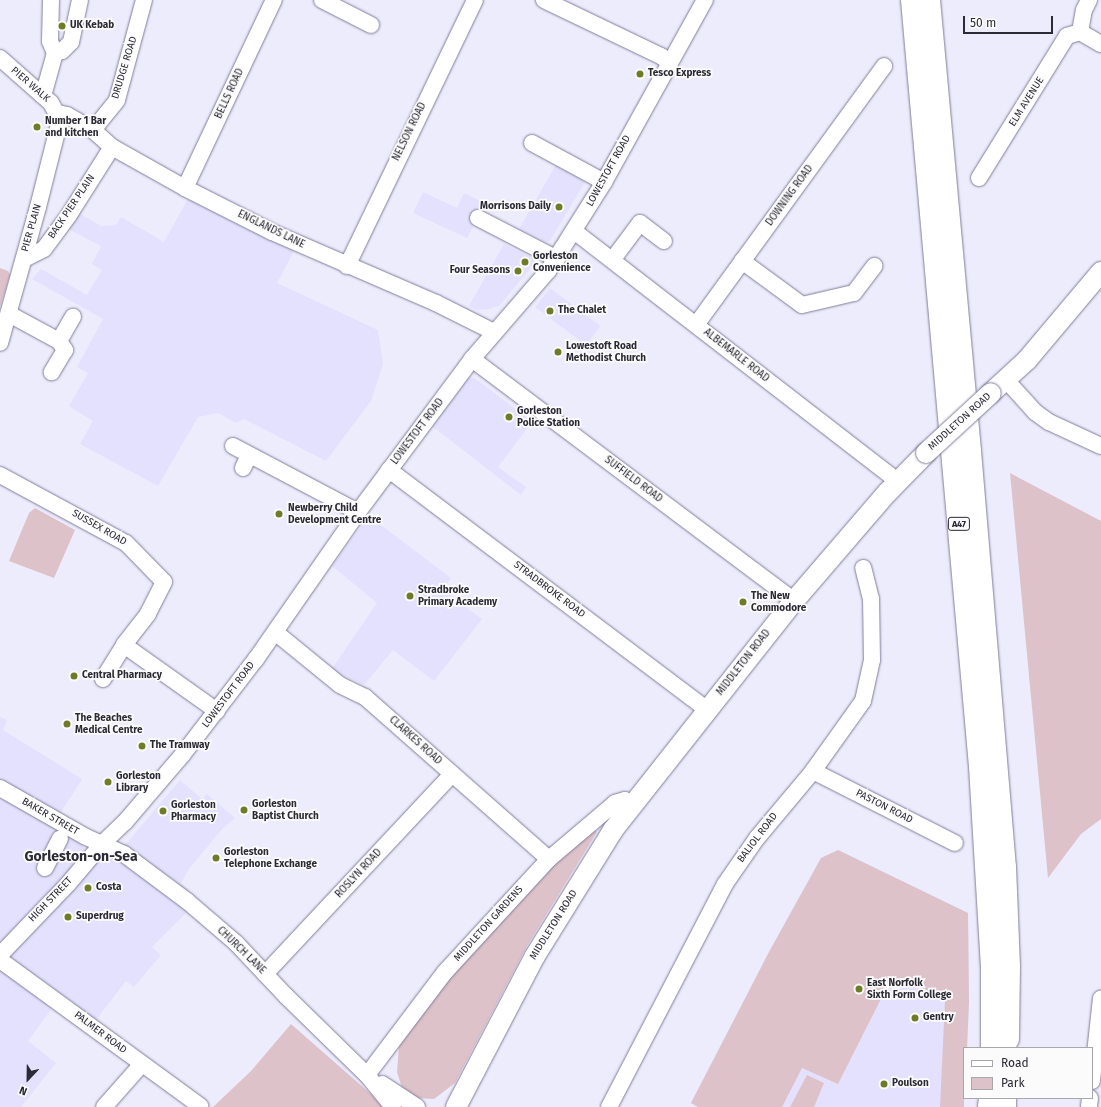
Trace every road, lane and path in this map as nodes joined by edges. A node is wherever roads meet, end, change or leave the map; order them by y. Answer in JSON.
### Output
{"nodes":[{"id":1,"x":51,"y":0,"type":"edge"},
{"id":2,"x":80,"y":0,"type":"edge"},
{"id":3,"x":144,"y":0,"type":"edge"},
{"id":4,"x":274,"y":0,"type":"edge"},
{"id":5,"x":322,"y":0,"type":"edge"},
{"id":6,"x":475,"y":0,"type":"edge"},
{"id":7,"x":544,"y":0,"type":"edge"},
{"id":8,"x":705,"y":0,"type":"edge"},
{"id":9,"x":912,"y":0,"type":"edge"},
{"id":10,"x":929,"y":0,"type":"edge"},
{"id":11,"x":1089,"y":0,"type":"edge"},
{"id":12,"x":371,"y":25,"type":"dead end"},
{"id":13,"x":1080,"y":32,"type":"junction"},
{"id":14,"x":1101,"y":44,"type":"edge"},
{"id":15,"x":55,"y":53,"type":"junction"},
{"id":16,"x":0,"y":58,"type":"edge"},
{"id":17,"x":670,"y":63,"type":"junction"},
{"id":18,"x":884,"y":66,"type":"dead end"},
{"id":19,"x":43,"y":96,"type":"junction"},
{"id":20,"x":58,"y":113,"type":"junction"},
{"id":21,"x":93,"y":130,"type":"junction"},
{"id":22,"x":532,"y":143,"type":"dead end"},
{"id":23,"x":112,"y":147,"type":"junction"},
{"id":24,"x":979,"y":178,"type":"dead end"},
{"id":25,"x":604,"y":182,"type":"junction"},
{"id":26,"x":185,"y":188,"type":"junction"},
{"id":27,"x":478,"y":218,"type":"dead end"},
{"id":28,"x":574,"y":231,"type":"junction"},
{"id":29,"x":664,"y":241,"type":"dead end"},
{"id":30,"x":24,"y":259,"type":"junction"},
{"id":31,"x":557,"y":259,"type":"junction"},
{"id":32,"x":613,"y":259,"type":"junction"},
{"id":33,"x":742,"y":261,"type":"junction"},
{"id":34,"x":347,"y":266,"type":"junction"},
{"id":35,"x":874,"y":266,"type":"dead end"},
{"id":36,"x":1101,"y":272,"type":"edge"},
{"id":37,"x":9,"y":314,"type":"junction"},
{"id":38,"x":73,"y":317,"type":"dead end"},
{"id":39,"x":696,"y":325,"type":"junction"},
{"id":40,"x":494,"y":332,"type":"junction"},
{"id":41,"x":59,"y":341,"type":"junction"},
{"id":42,"x":0,"y":342,"type":"edge"},
{"id":43,"x":472,"y":359,"type":"junction"},
{"id":44,"x":52,"y":372,"type":"dead end"},
{"id":45,"x":1007,"y":381,"type":"junction"},
{"id":46,"x":233,"y":446,"type":"dead end"},
{"id":47,"x":1101,"y":446,"type":"edge"},
{"id":48,"x":389,"y":470,"type":"junction"},
{"id":49,"x":0,"y":475,"type":"edge"},
{"id":50,"x":898,"y":480,"type":"junction"},
{"id":51,"x":358,"y":512,"type":"junction"},
{"id":52,"x":863,"y":568,"type":"dead end"},
{"id":53,"x":794,"y":601,"type":"junction"},
{"id":54,"x":275,"y":632,"type":"junction"},
{"id":55,"x":124,"y":645,"type":"junction"},
{"id":56,"x":103,"y":679,"type":"dead end"},
{"id":57,"x":708,"y":710,"type":"junction"},
{"id":58,"x":217,"y":711,"type":"junction"},
{"id":59,"x":813,"y":771,"type":"junction"},
{"id":60,"x":452,"y":774,"type":"junction"},
{"id":61,"x":0,"y":788,"type":"edge"},
{"id":62,"x":632,"y":804,"type":"junction"},
{"id":63,"x":60,"y":839,"type":"dead end"},
{"id":64,"x":955,"y":843,"type":"dead end"},
{"id":65,"x":102,"y":844,"type":"junction"},
{"id":66,"x":549,"y":858,"type":"junction"},
{"id":67,"x":45,"y":868,"type":"dead end"},
{"id":68,"x":0,"y":955,"type":"edge"},
{"id":69,"x":0,"y":960,"type":"edge"},
{"id":70,"x":266,"y":974,"type":"junction"},
{"id":71,"x":1101,"y":998,"type":"edge"},
{"id":72,"x":992,"y":1047,"type":"edge"},
{"id":73,"x":1008,"y":1047,"type":"edge"},
{"id":74,"x":142,"y":1064,"type":"junction"},
{"id":75,"x":1093,"y":1073,"type":"edge"},
{"id":76,"x":367,"y":1075,"type":"junction"},
{"id":77,"x":200,"y":1106,"type":"dead end"},
{"id":78,"x":104,"y":1107,"type":"edge"},
{"id":79,"x":393,"y":1107,"type":"edge"},
{"id":80,"x":417,"y":1107,"type":"edge"},
{"id":81,"x":456,"y":1107,"type":"edge"},
{"id":82,"x":609,"y":1107,"type":"edge"}],
"edges":[{"from":1,"to":15,"type":"street"},
{"from":2,"to":15,"type":"street"},
{"from":3,"to":21,"type":"street","name":"DRUDGE ROAD"},
{"from":4,"to":26,"type":"street","name":"BELLS ROAD"},
{"from":5,"to":12,"type":"street"},
{"from":6,"to":34,"type":"street","name":"NELSON ROAD"},
{"from":7,"to":17,"type":"street"},
{"from":8,"to":17,"type":"street","name":"LOWESTOFT ROAD"},
{"from":9,"to":72,"type":"highway","number":"A47"},
{"from":10,"to":73,"type":"highway","number":"A47"},
{"from":11,"to":13,"type":"street"},
{"from":13,"to":14,"type":"street"},
{"from":13,"to":24,"type":"street","name":"ELM AVENUE"},
{"from":15,"to":19,"type":"street"},
{"from":16,"to":19,"type":"street","name":"PIER WALK"},
{"from":17,"to":25,"type":"street","name":"LOWESTOFT ROAD"},
{"from":18,"to":33,"type":"street","name":"DOWNING ROAD"},
{"from":19,"to":20,"type":"street","name":"PIER WALK"},
{"from":20,"to":21,"type":"street","name":"ENGLANDS LANE"},
{"from":20,"to":30,"type":"street","name":"PIER PLAIN"},
{"from":21,"to":23,"type":"street","name":"ENGLANDS LANE"},
{"from":22,"to":25,"type":"street"},
{"from":23,"to":26,"type":"street","name":"ENGLANDS LANE"},
{"from":23,"to":30,"type":"street","name":"BACK PIER PLAIN"},
{"from":25,"to":28,"type":"street","name":"LOWESTOFT ROAD"},
{"from":26,"to":34,"type":"street","name":"ENGLANDS LANE"},
{"from":27,"to":31,"type":"street"},
{"from":28,"to":31,"type":"street","name":"LOWESTOFT ROAD"},
{"from":28,"to":32,"type":"street","name":"ALBEMARLE ROAD"},
{"from":29,"to":32,"type":"street"},
{"from":30,"to":37,"type":"street","name":"PIER PLAIN"},
{"from":31,"to":40,"type":"street","name":"LOWESTOFT ROAD"},
{"from":32,"to":39,"type":"street","name":"ALBEMARLE ROAD"},
{"from":33,"to":35,"type":"street"},
{"from":33,"to":39,"type":"street","name":"DOWNING ROAD"},
{"from":34,"to":40,"type":"street","name":"ENGLANDS LANE"},
{"from":36,"to":45,"type":"main road","name":"MIDDLETON ROAD"},
{"from":37,"to":41,"type":"street"},
{"from":37,"to":42,"type":"street","name":"PIER PLAIN"},
{"from":38,"to":41,"type":"street"},
{"from":39,"to":50,"type":"street","name":"ALBEMARLE ROAD"},
{"from":40,"to":43,"type":"street","name":"LOWESTOFT ROAD"},
{"from":41,"to":44,"type":"street"},
{"from":43,"to":48,"type":"street","name":"LOWESTOFT ROAD"},
{"from":43,"to":53,"type":"street","name":"SUFFIELD ROAD"},
{"from":45,"to":47,"type":"street"},
{"from":45,"to":50,"type":"main road","name":"MIDDLETON ROAD","bridge":true},
{"from":46,"to":51,"type":"street"},
{"from":48,"to":51,"type":"street","name":"LOWESTOFT ROAD"},
{"from":48,"to":57,"type":"street","name":"STRADBROKE ROAD"},
{"from":49,"to":55,"type":"street","name":"SUSSEX ROAD"},
{"from":50,"to":53,"type":"main road","name":"MIDDLETON ROAD"},
{"from":51,"to":54,"type":"street","name":"LOWESTOFT ROAD"},
{"from":52,"to":59,"type":"street","name":"BALIOL ROAD"},
{"from":53,"to":57,"type":"main road","name":"MIDDLETON ROAD"},
{"from":54,"to":58,"type":"street","name":"LOWESTOFT ROAD"},
{"from":54,"to":60,"type":"street","name":"CLARKES ROAD"},
{"from":55,"to":56,"type":"street","name":"SUSSEX ROAD"},
{"from":55,"to":58,"type":"street"},
{"from":57,"to":62,"type":"main road","name":"MIDDLETON ROAD"},
{"from":58,"to":65,"type":"street","name":"LOWESTOFT ROAD"},
{"from":59,"to":64,"type":"street","name":"PASTON ROAD"},
{"from":59,"to":82,"type":"street","name":"BALIOL ROAD"},
{"from":60,"to":66,"type":"street","name":"CLARKES ROAD"},
{"from":60,"to":70,"type":"street","name":"ROSLYN ROAD"},
{"from":61,"to":65,"type":"street","name":"BAKER STREET"},
{"from":62,"to":66,"type":"street","name":"MIDDLETON GARDENS"},
{"from":62,"to":81,"type":"main road","name":"MIDDLETON ROAD"},
{"from":63,"to":67,"type":"street"},
{"from":65,"to":68,"type":"street","name":"HIGH STREET"},
{"from":65,"to":70,"type":"street","name":"CHURCH LANE"},
{"from":66,"to":76,"type":"street","name":"MIDDLETON GARDENS"},
{"from":69,"to":74,"type":"street","name":"PALMER ROAD"},
{"from":70,"to":76,"type":"street","name":"CHURCH LANE"},
{"from":71,"to":75,"type":"street"},
{"from":74,"to":77,"type":"street","name":"PALMER ROAD"},
{"from":74,"to":78,"type":"street"},
{"from":76,"to":79,"type":"street","name":"CHURCH LANE"},
{"from":76,"to":80,"type":"street","name":"CHURCH LANE"}]}
